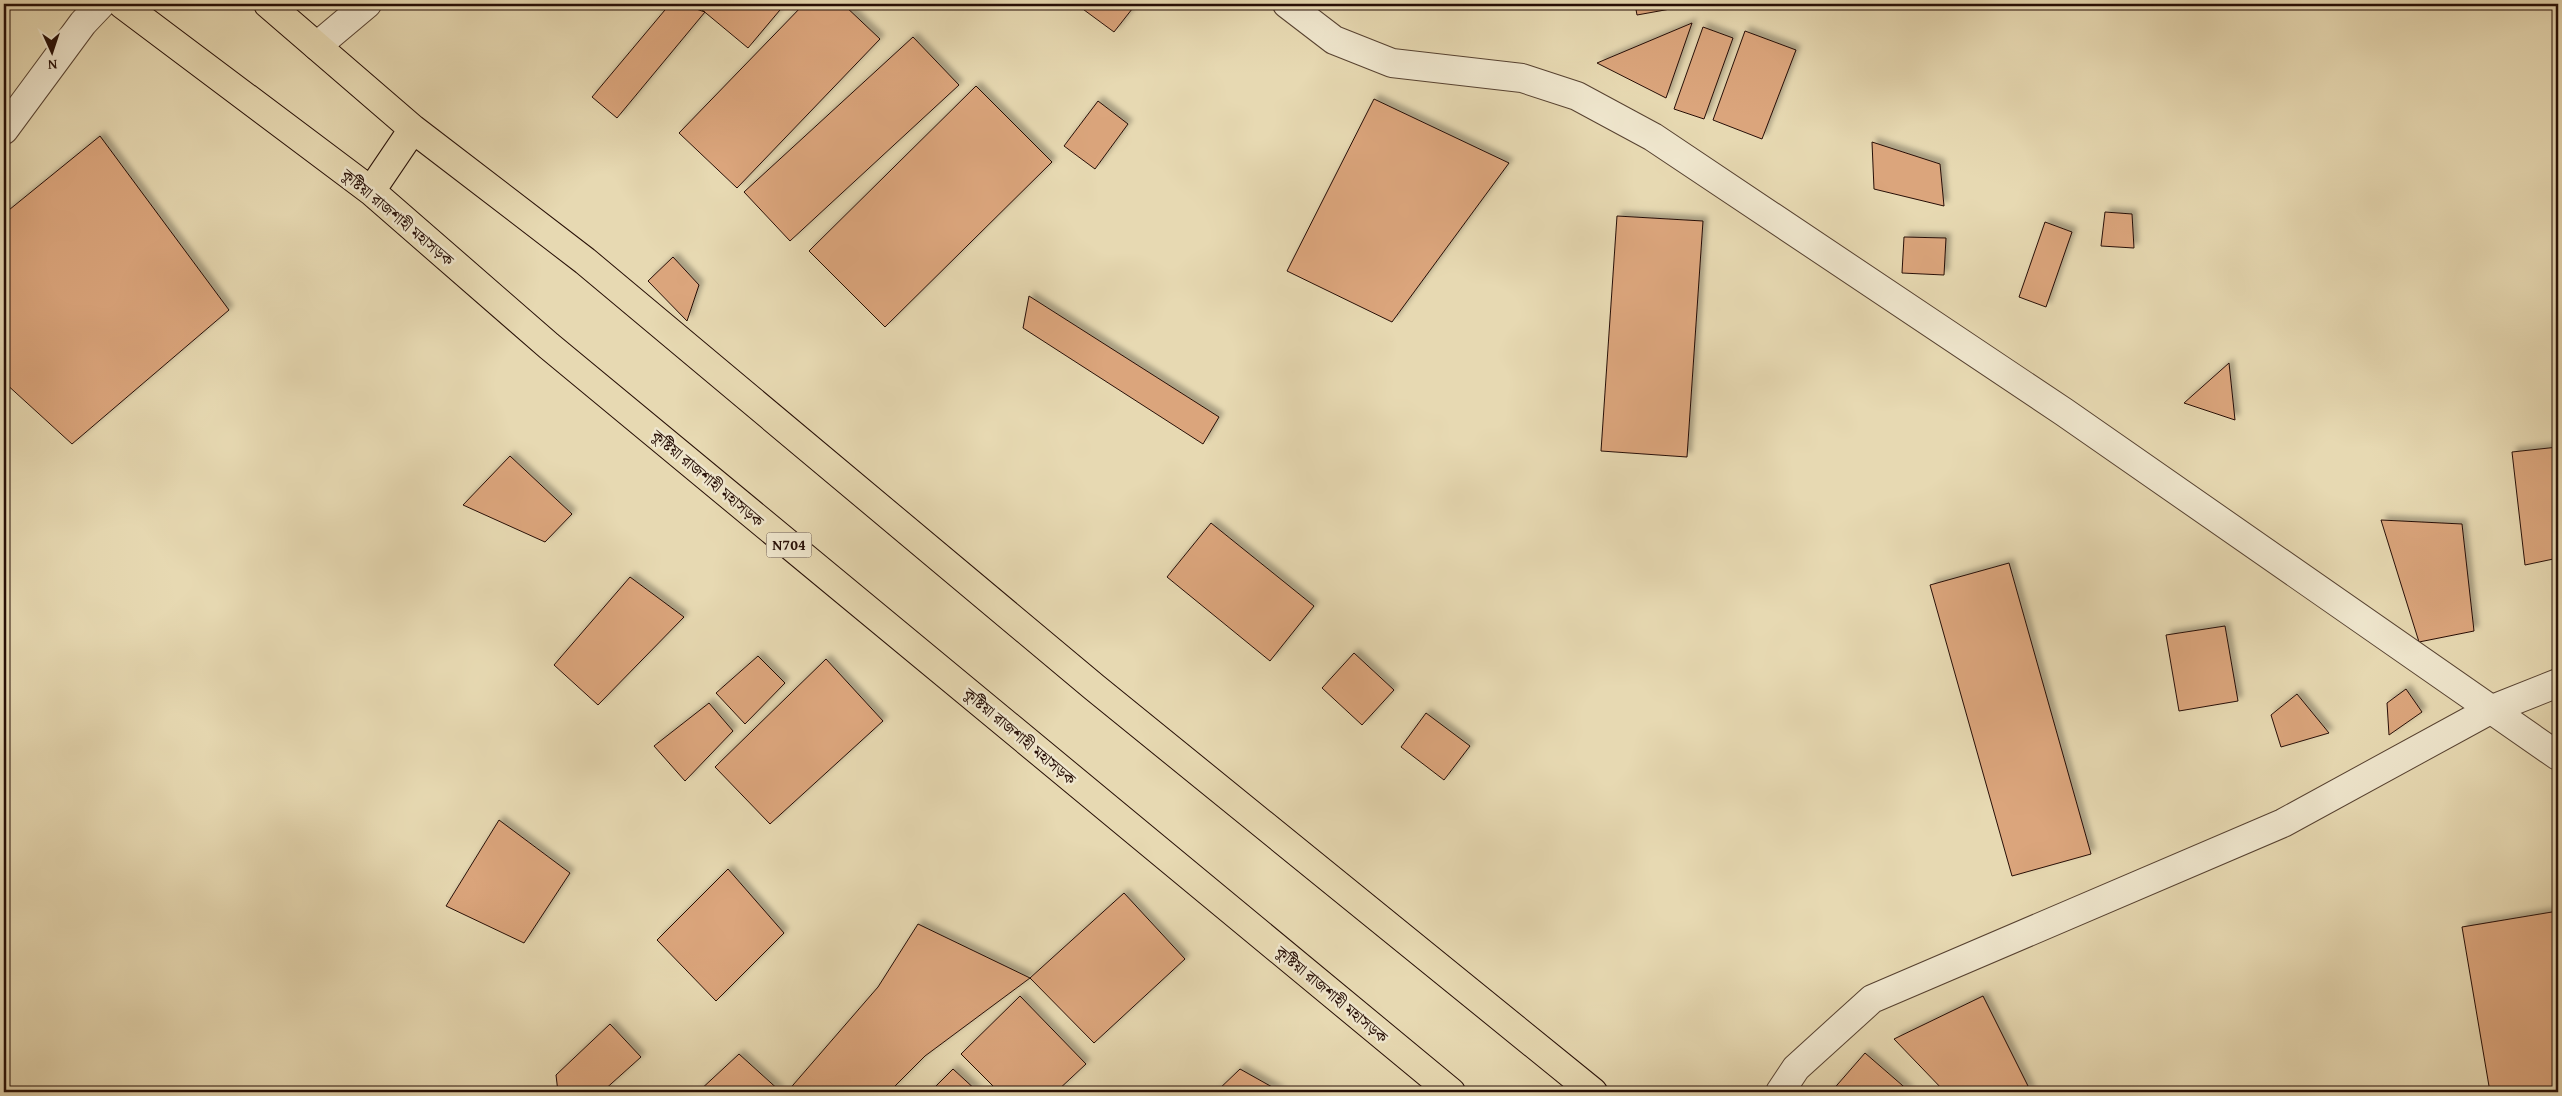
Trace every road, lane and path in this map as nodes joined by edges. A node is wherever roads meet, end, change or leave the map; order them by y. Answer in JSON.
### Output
{"nodes":[{"id":1,"x":101,"y":4,"type":"edge"},
{"id":2,"x":122,"y":4,"type":"edge"},
{"id":3,"x":268,"y":4,"type":"edge"},
{"id":4,"x":367,"y":4,"type":"edge"},
{"id":5,"x":1288,"y":4,"type":"edge"},
{"id":6,"x":317,"y":46,"type":"junction"},
{"id":7,"x":413,"y":129,"type":"junction"},
{"id":8,"x":4,"y":130,"type":"edge"},
{"id":9,"x":370,"y":191,"type":"junction"},
{"id":10,"x":2558,"y":683,"type":"edge"},
{"id":11,"x":2490,"y":710,"type":"junction"},
{"id":12,"x":2558,"y":756,"type":"edge"},
{"id":13,"x":1451,"y":1092,"type":"edge"},
{"id":14,"x":1593,"y":1092,"type":"edge"},
{"id":15,"x":1780,"y":1092,"type":"edge"}],
"edges":[{"from":1,"to":8,"type":"street"},
{"from":2,"to":9,"type":"highway","name":"কুষ্টিয়া রাজশাহী মহাসড়ক","number":"N704"},
{"from":3,"to":6,"type":"highway"},
{"from":4,"to":6,"type":"street"},
{"from":5,"to":11,"type":"street"},
{"from":6,"to":7,"type":"highway"},
{"from":7,"to":9,"type":"highway"},
{"from":7,"to":14,"type":"highway"},
{"from":9,"to":13,"type":"highway","name":"কুষ্টিয়া রাজশাহী মহাসড়ক","number":"N704"},
{"from":10,"to":11,"type":"street"},
{"from":11,"to":12,"type":"street"},
{"from":11,"to":15,"type":"street"}]}
